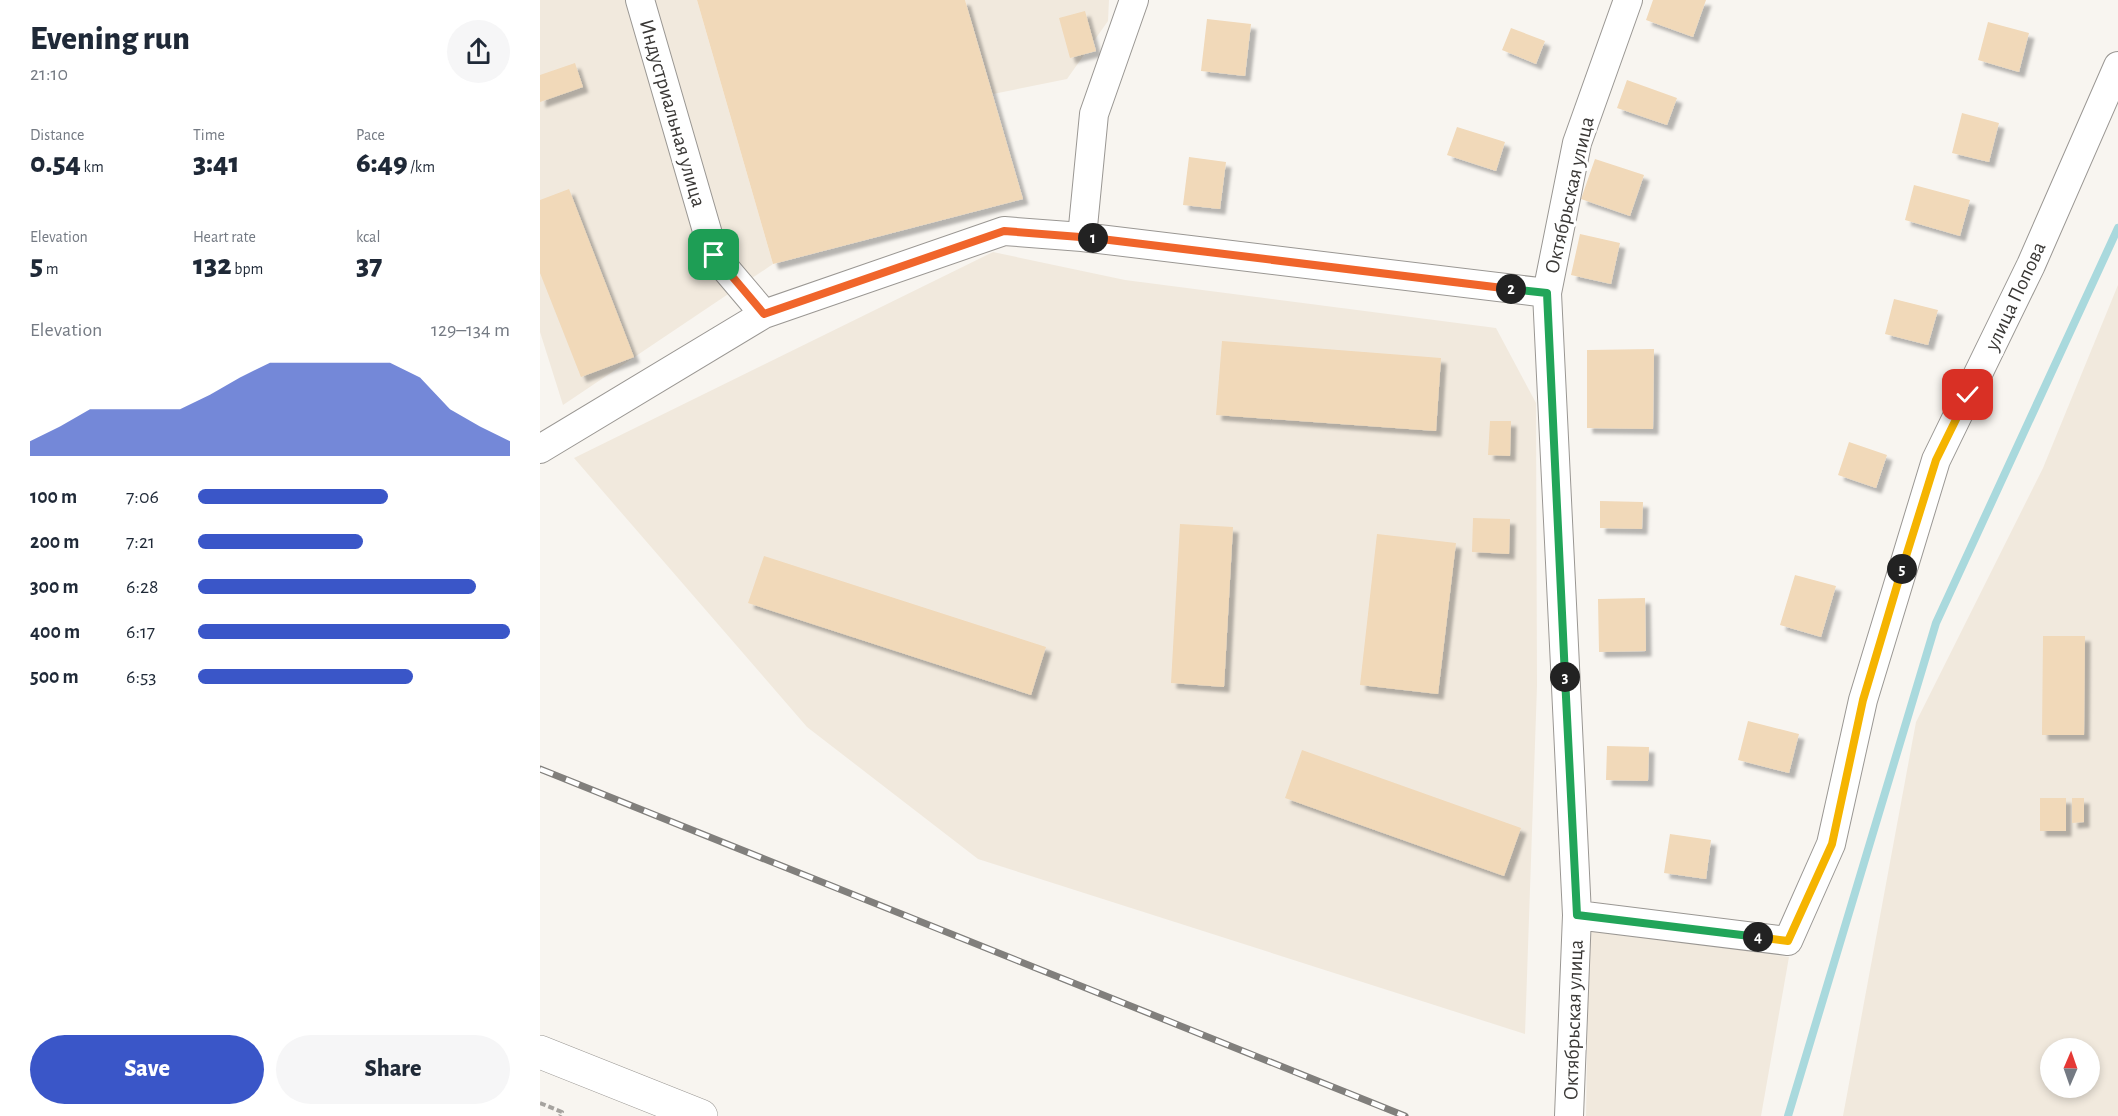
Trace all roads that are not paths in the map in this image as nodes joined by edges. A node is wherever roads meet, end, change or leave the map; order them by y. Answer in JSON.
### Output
{"nodes":[{"id":1,"x":640,"y":0,"type":"edge"},
{"id":2,"x":1134,"y":0,"type":"edge"},
{"id":3,"x":1628,"y":0,"type":"edge"},
{"id":4,"x":2118,"y":66,"type":"edge"},
{"id":5,"x":1082,"y":237,"type":"junction"},
{"id":6,"x":1547,"y":293,"type":"junction"},
{"id":7,"x":764,"y":314,"type":"junction"},
{"id":8,"x":540,"y":449,"type":"edge"},
{"id":9,"x":1577,"y":915,"type":"junction"},
{"id":10,"x":540,"y":1052,"type":"edge"},
{"id":11,"x":701,"y":1116,"type":"edge"},
{"id":12,"x":1569,"y":1116,"type":"edge"}],
"edges":[{"from":1,"to":7,"type":"street","name":"Индустриальная улица"},
{"from":2,"to":5,"type":"street"},
{"from":3,"to":6,"type":"street","name":"Октябрьская улица"},
{"from":4,"to":9,"type":"street","name":"улица Попова"},
{"from":5,"to":6,"type":"street"},
{"from":5,"to":7,"type":"street"},
{"from":6,"to":9,"type":"street","name":"Октябрьская улица"},
{"from":7,"to":8,"type":"street"},
{"from":9,"to":12,"type":"street","name":"Октябрьская улица"},
{"from":10,"to":11,"type":"main road"}]}
